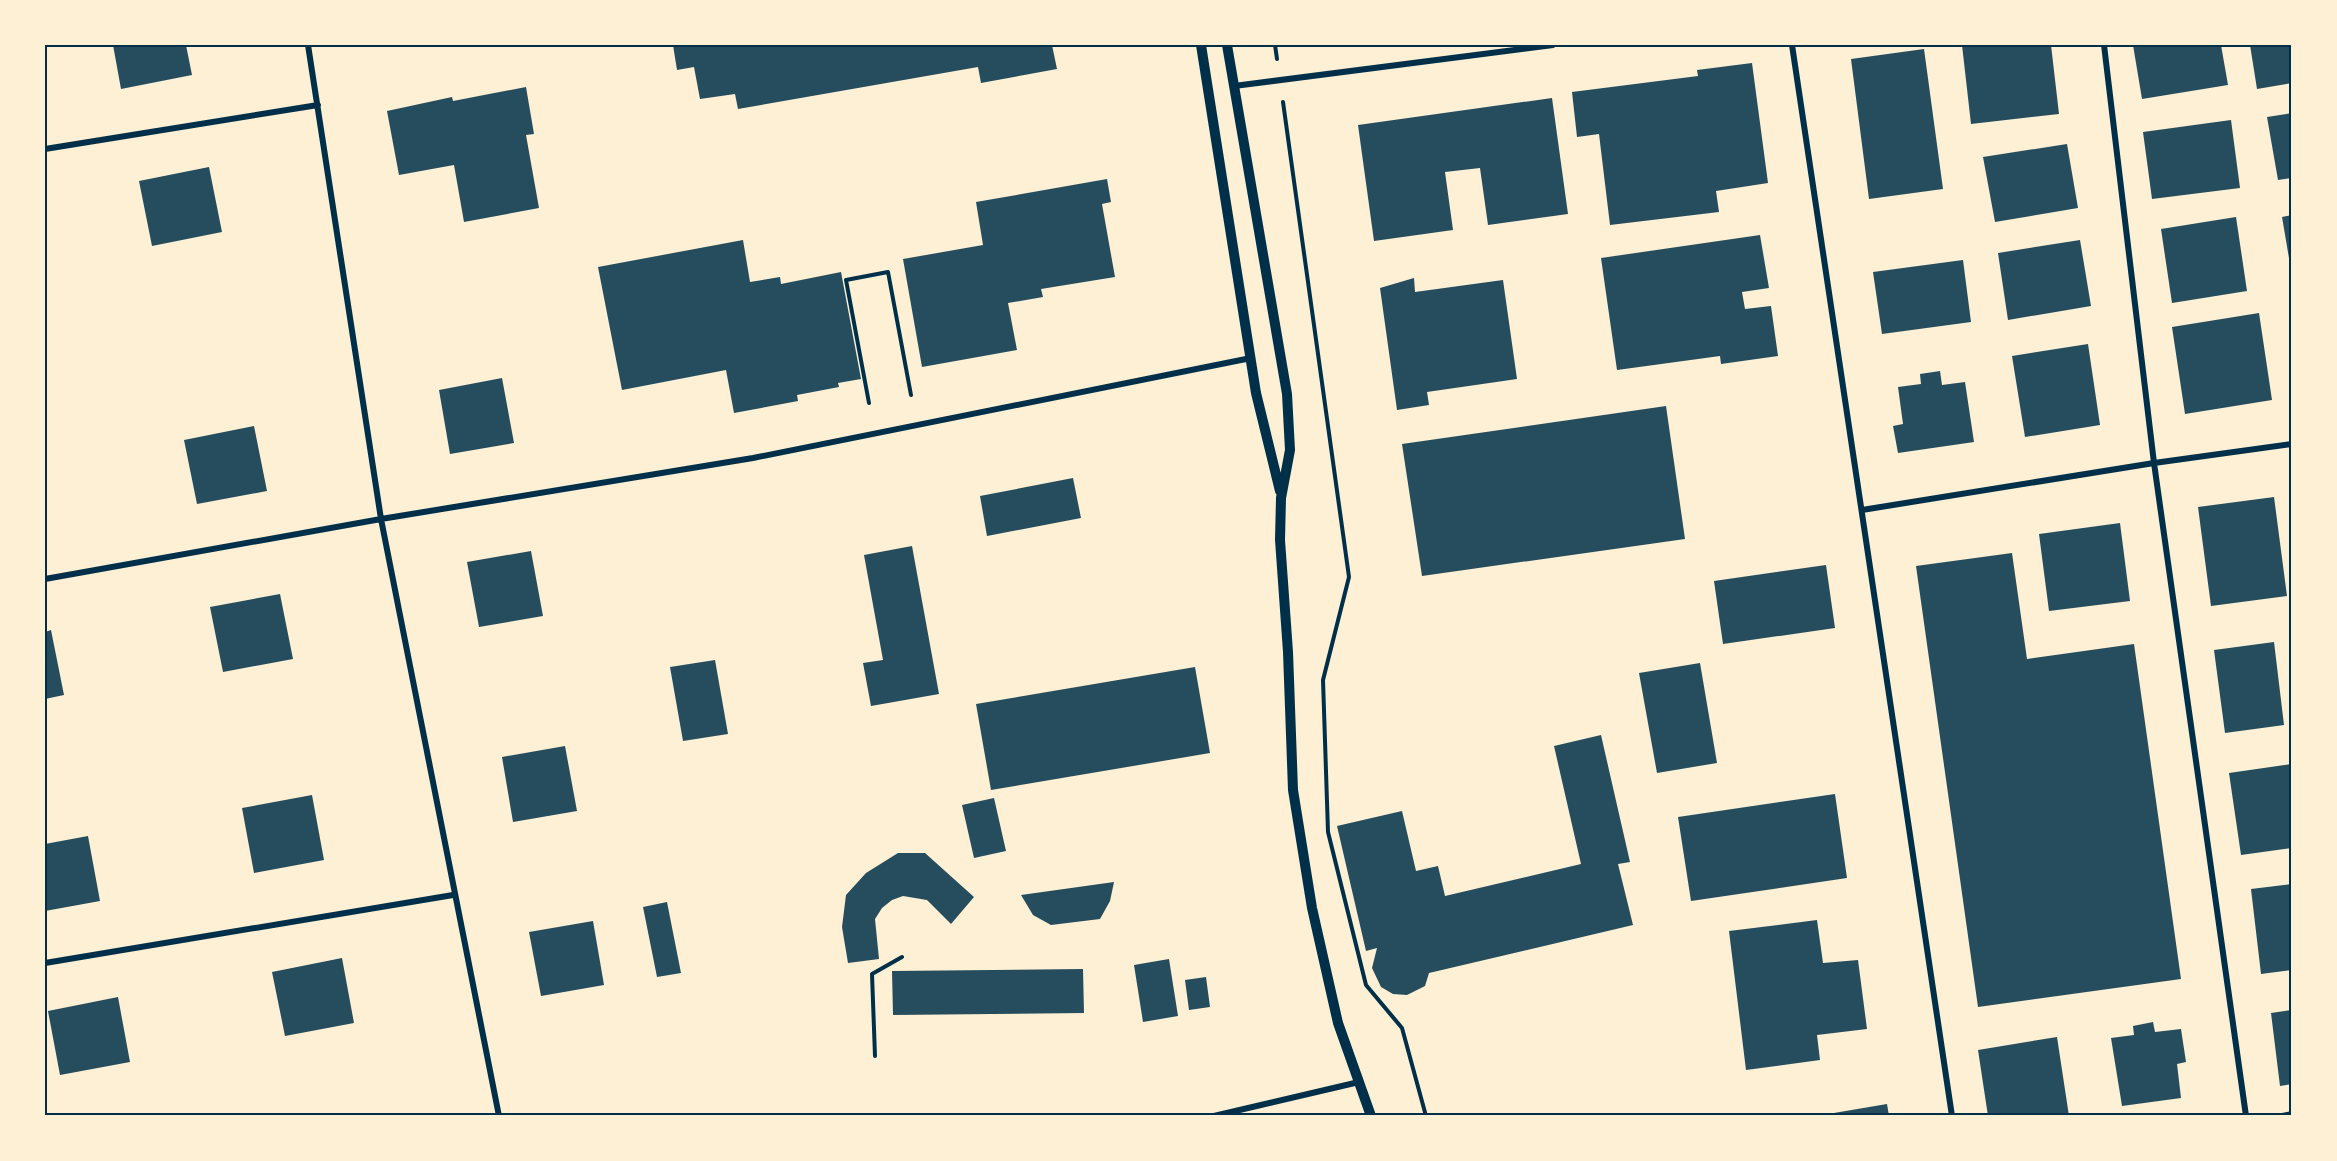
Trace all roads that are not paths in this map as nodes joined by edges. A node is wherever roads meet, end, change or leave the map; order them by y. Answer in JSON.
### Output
{"nodes":[{"id":1,"x":308,"y":45,"type":"edge"},
{"id":2,"x":1201,"y":45,"type":"edge"},
{"id":3,"x":1227,"y":45,"type":"edge"},
{"id":4,"x":1553,"y":45,"type":"edge"},
{"id":5,"x":1792,"y":45,"type":"edge"},
{"id":6,"x":2104,"y":45,"type":"edge"},
{"id":7,"x":1234,"y":86,"type":"junction"},
{"id":8,"x":318,"y":105,"type":"junction"},
{"id":9,"x":45,"y":149,"type":"edge"},
{"id":10,"x":1251,"y":358,"type":"junction"},
{"id":11,"x":2292,"y":444,"type":"edge"},
{"id":12,"x":2154,"y":463,"type":"junction"},
{"id":13,"x":1281,"y":498,"type":"junction"},
{"id":14,"x":1862,"y":510,"type":"junction"},
{"id":15,"x":381,"y":519,"type":"junction"},
{"id":16,"x":45,"y":579,"type":"edge"},
{"id":17,"x":453,"y":896,"type":"junction"},
{"id":18,"x":45,"y":963,"type":"edge"},
{"id":19,"x":1360,"y":1082,"type":"junction"},
{"id":20,"x":499,"y":1116,"type":"edge"},
{"id":21,"x":1214,"y":1116,"type":"edge"},
{"id":22,"x":1371,"y":1116,"type":"edge"},
{"id":23,"x":1952,"y":1116,"type":"edge"},
{"id":24,"x":2246,"y":1116,"type":"edge"}],
"edges":[{"from":1,"to":8,"type":"street"},
{"from":2,"to":10,"type":"street"},
{"from":3,"to":7,"type":"street"},
{"from":4,"to":7,"type":"street"},
{"from":5,"to":14,"type":"street"},
{"from":6,"to":12,"type":"street"},
{"from":7,"to":13,"type":"street"},
{"from":8,"to":9,"type":"street"},
{"from":8,"to":15,"type":"street"},
{"from":10,"to":13,"type":"street"},
{"from":10,"to":15,"type":"street"},
{"from":11,"to":12,"type":"street"},
{"from":12,"to":14,"type":"street"},
{"from":12,"to":24,"type":"street"},
{"from":13,"to":19,"type":"street"},
{"from":14,"to":23,"type":"street"},
{"from":15,"to":16,"type":"street"},
{"from":15,"to":17,"type":"street"},
{"from":17,"to":18,"type":"street"},
{"from":17,"to":20,"type":"street"},
{"from":19,"to":21,"type":"street"},
{"from":19,"to":22,"type":"street"}]}
